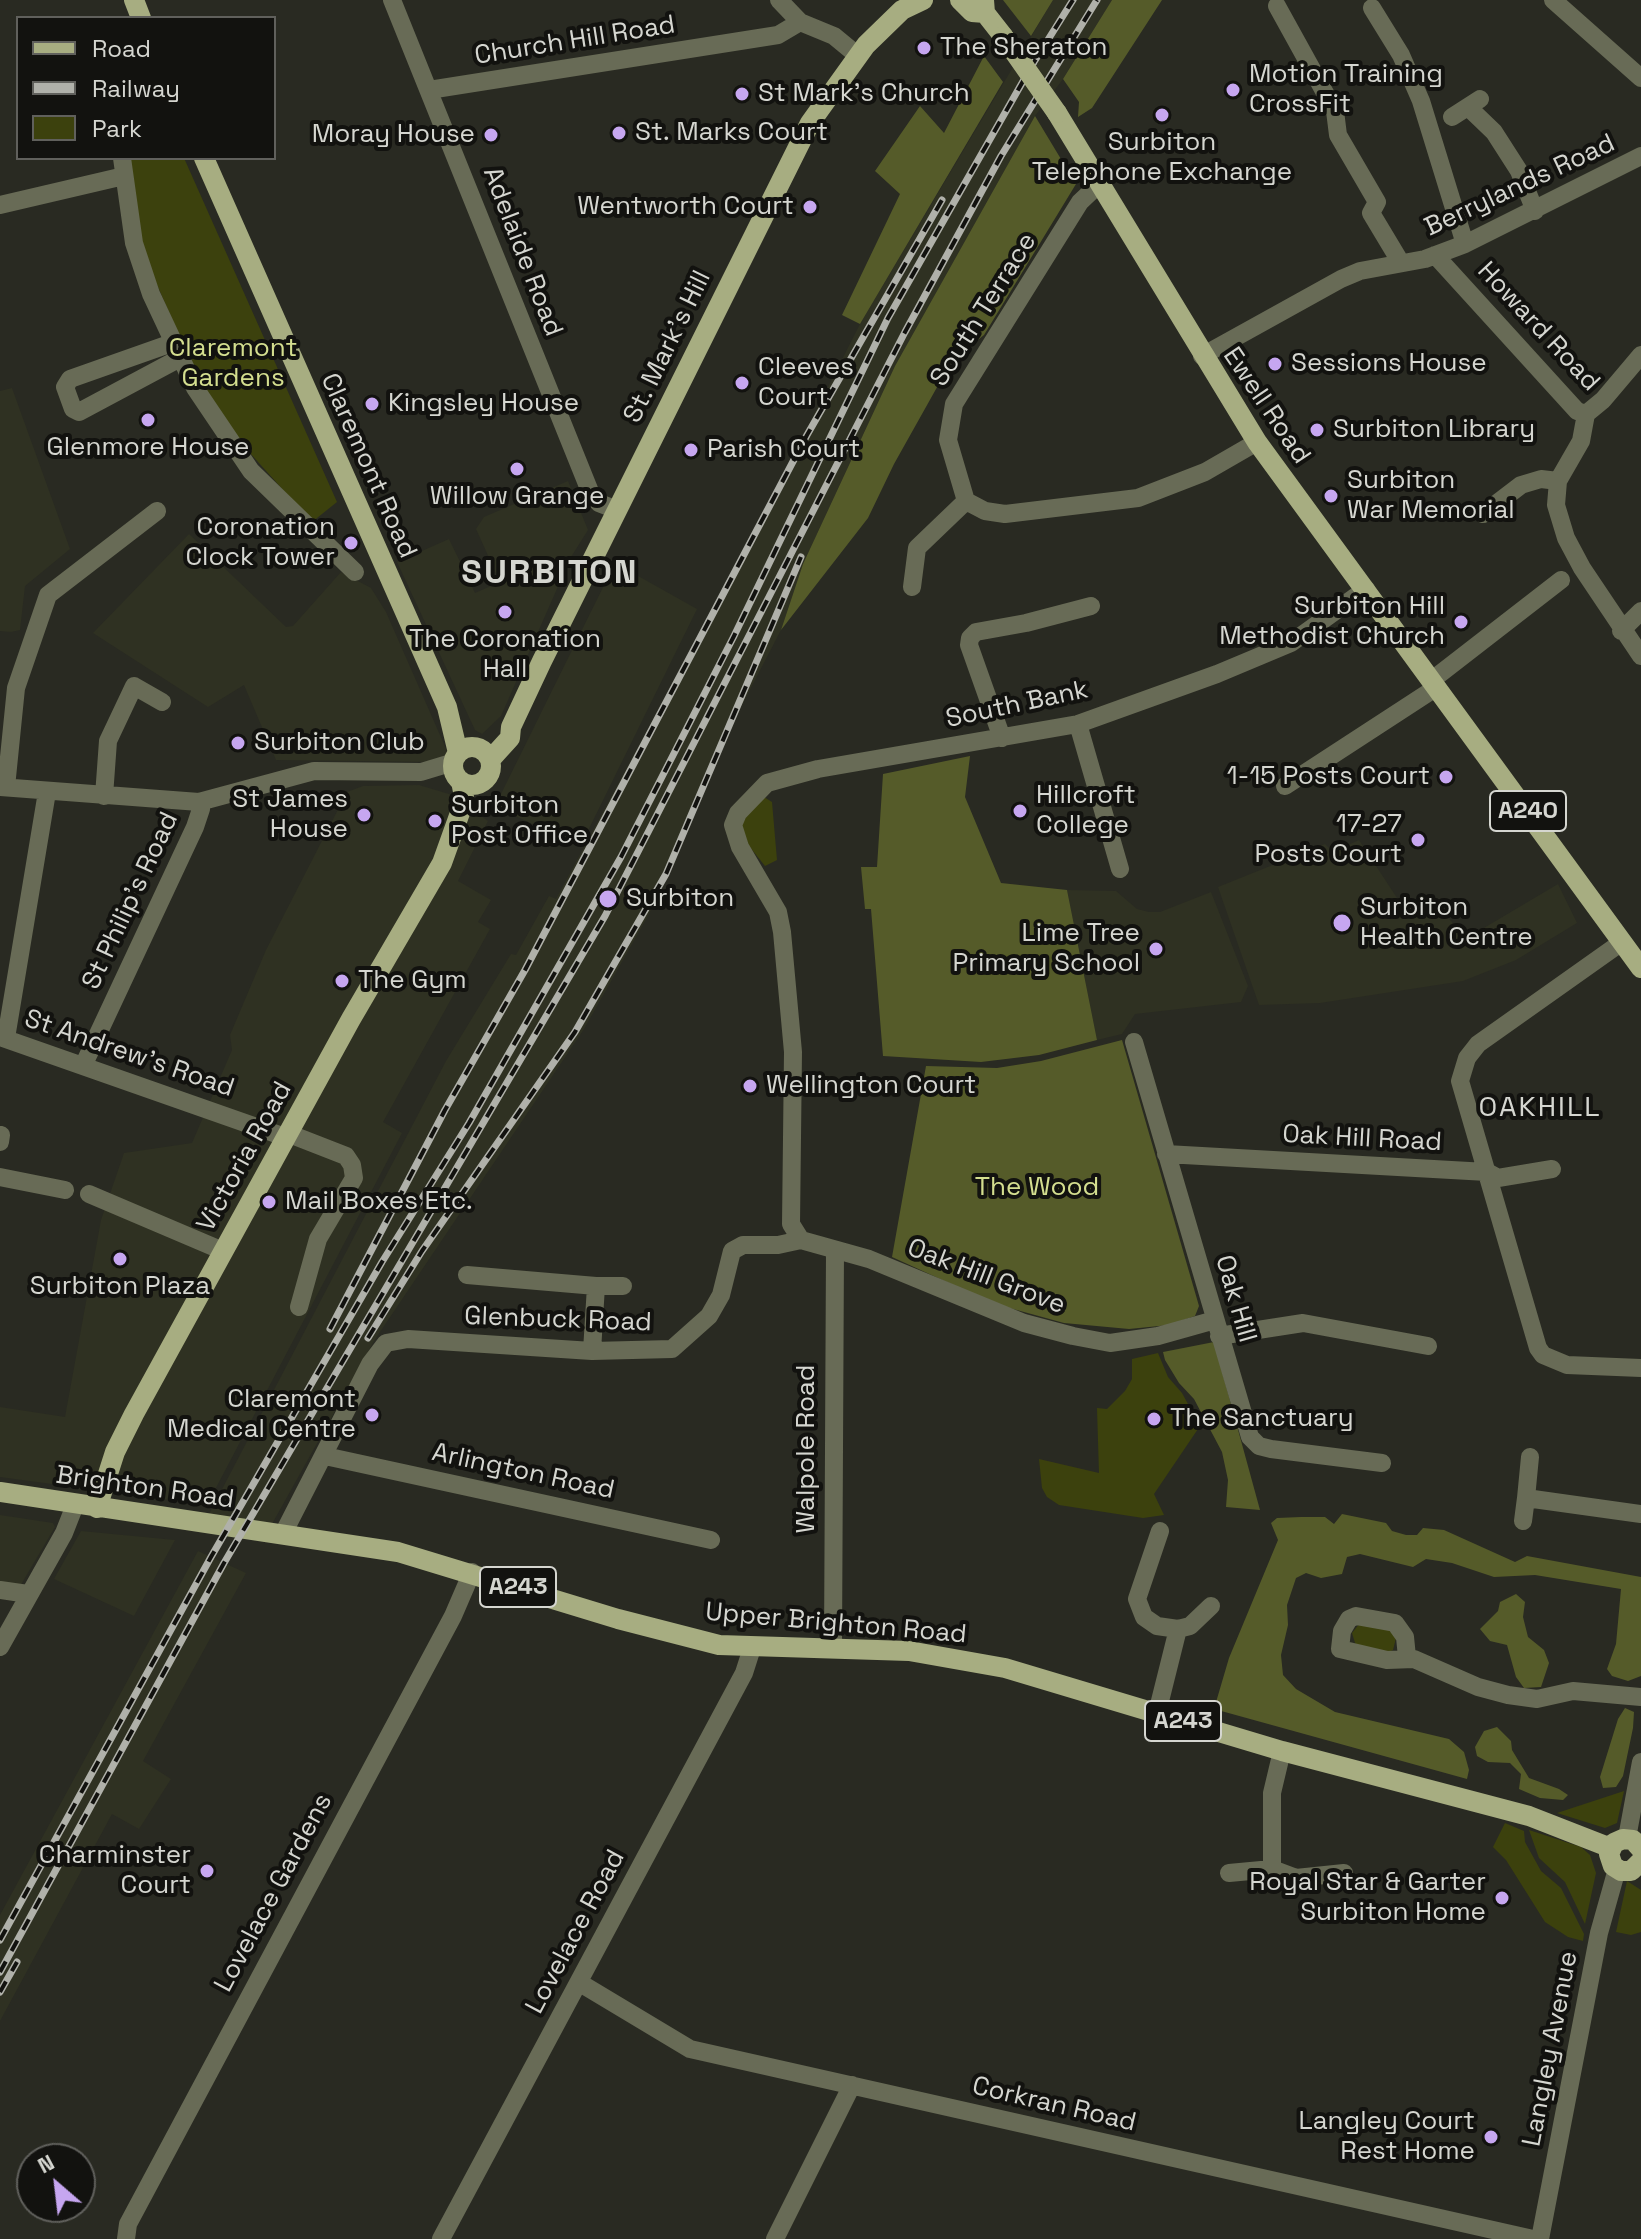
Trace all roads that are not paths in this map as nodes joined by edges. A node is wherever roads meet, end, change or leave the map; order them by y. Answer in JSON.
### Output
{"nodes":[{"id":1,"x":392,"y":0,"type":"edge"},
{"id":2,"x":779,"y":0,"type":"edge"},
{"id":3,"x":923,"y":0,"type":"edge"},
{"id":4,"x":960,"y":0,"type":"edge"},
{"id":5,"x":1553,"y":0,"type":"edge"},
{"id":6,"x":904,"y":5,"type":"edge"},
{"id":7,"x":985,"y":6,"type":"edge"},
{"id":8,"x":1277,"y":6,"type":"dead end"},
{"id":9,"x":1372,"y":8,"type":"dead end"},
{"id":10,"x":800,"y":22,"type":"junction"},
{"id":11,"x":857,"y":55,"type":"junction"},
{"id":12,"x":1641,"y":78,"type":"edge"},
{"id":13,"x":429,"y":90,"type":"junction"},
{"id":14,"x":1467,"y":108,"type":"dead end"},
{"id":15,"x":205,"y":160,"type":"edge"},
{"id":16,"x":1638,"y":165,"type":"edge"},
{"id":17,"x":123,"y":167,"type":"edge"},
{"id":18,"x":1098,"y":185,"type":"junction"},
{"id":19,"x":0,"y":205,"type":"edge"},
{"id":20,"x":1535,"y":211,"type":"junction"},
{"id":21,"x":1465,"y":244,"type":"junction"},
{"id":22,"x":1435,"y":255,"type":"junction"},
{"id":23,"x":1401,"y":263,"type":"junction"},
{"id":24,"x":176,"y":350,"type":"junction"},
{"id":25,"x":1641,"y":355,"type":"edge"},
{"id":26,"x":1202,"y":356,"type":"junction"},
{"id":27,"x":1586,"y":414,"type":"junction"},
{"id":28,"x":1257,"y":442,"type":"junction"},
{"id":29,"x":1558,"y":481,"type":"junction"},
{"id":30,"x":966,"y":501,"type":"junction"},
{"id":31,"x":617,"y":510,"type":"junction"},
{"id":32,"x":157,"y":511,"type":"dead end"},
{"id":33,"x":1483,"y":514,"type":"dead end"},
{"id":34,"x":355,"y":572,"type":"dead end"},
{"id":35,"x":1561,"y":580,"type":"dead end"},
{"id":36,"x":912,"y":587,"type":"dead end"},
{"id":37,"x":1366,"y":589,"type":"junction"},
{"id":38,"x":1091,"y":606,"type":"dead end"},
{"id":39,"x":1641,"y":611,"type":"edge"},
{"id":40,"x":1621,"y":631,"type":"junction"},
{"id":41,"x":1641,"y":656,"type":"edge"},
{"id":42,"x":1434,"y":683,"type":"junction"},
{"id":43,"x":162,"y":702,"type":"dead end"},
{"id":44,"x":1078,"y":724,"type":"junction"},
{"id":45,"x":1002,"y":738,"type":"junction"},
{"id":46,"x":470,"y":765,"type":"junction"},
{"id":47,"x":1285,"y":786,"type":"dead end"},
{"id":48,"x":3,"y":787,"type":"edge"},
{"id":49,"x":47,"y":792,"type":"junction"},
{"id":50,"x":104,"y":796,"type":"junction"},
{"id":51,"x":199,"y":802,"type":"junction"},
{"id":52,"x":1120,"y":869,"type":"dead end"},
{"id":53,"x":1622,"y":942,"type":"junction"},
{"id":54,"x":1641,"y":968,"type":"edge"},
{"id":55,"x":3,"y":1038,"type":"edge"},
{"id":56,"x":1134,"y":1042,"type":"dead end"},
{"id":57,"x":84,"y":1064,"type":"junction"},
{"id":58,"x":1,"y":1135,"type":"edge"},
{"id":59,"x":286,"y":1135,"type":"junction"},
{"id":60,"x":0,"y":1142,"type":"edge"},
{"id":61,"x":1166,"y":1154,"type":"junction"},
{"id":62,"x":1552,"y":1169,"type":"dead end"},
{"id":63,"x":1487,"y":1172,"type":"junction"},
{"id":64,"x":0,"y":1177,"type":"edge"},
{"id":65,"x":65,"y":1190,"type":"dead end"},
{"id":66,"x":89,"y":1194,"type":"dead end"},
{"id":67,"x":801,"y":1240,"type":"junction"},
{"id":68,"x":835,"y":1250,"type":"junction"},
{"id":69,"x":223,"y":1251,"type":"junction"},
{"id":70,"x":467,"y":1275,"type":"dead end"},
{"id":71,"x":596,"y":1286,"type":"junction"},
{"id":72,"x":623,"y":1286,"type":"dead end"},
{"id":73,"x":299,"y":1307,"type":"dead end"},
{"id":74,"x":1217,"y":1328,"type":"junction"},
{"id":75,"x":1428,"y":1346,"type":"dead end"},
{"id":76,"x":592,"y":1351,"type":"junction"},
{"id":77,"x":1641,"y":1368,"type":"edge"},
{"id":78,"x":325,"y":1456,"type":"junction"},
{"id":79,"x":1530,"y":1457,"type":"dead end"},
{"id":80,"x":1382,"y":1463,"type":"dead end"},
{"id":81,"x":0,"y":1492,"type":"edge"},
{"id":82,"x":1526,"y":1498,"type":"junction"},
{"id":83,"x":75,"y":1505,"type":"junction"},
{"id":84,"x":97,"y":1508,"type":"junction"},
{"id":85,"x":1641,"y":1514,"type":"edge"},
{"id":86,"x":1523,"y":1521,"type":"dead end"},
{"id":87,"x":1160,"y":1531,"type":"dead end"},
{"id":88,"x":283,"y":1534,"type":"junction"},
{"id":89,"x":711,"y":1540,"type":"dead end"},
{"id":90,"x":472,"y":1572,"type":"junction"},
{"id":91,"x":0,"y":1590,"type":"edge"},
{"id":92,"x":28,"y":1594,"type":"junction"},
{"id":93,"x":1211,"y":1606,"type":"dead end"},
{"id":94,"x":1178,"y":1629,"type":"junction"},
{"id":95,"x":0,"y":1647,"type":"edge"},
{"id":96,"x":833,"y":1647,"type":"junction"},
{"id":97,"x":752,"y":1648,"type":"junction"},
{"id":98,"x":1407,"y":1657,"type":"dead end"},
{"id":99,"x":1641,"y":1697,"type":"edge"},
{"id":100,"x":1157,"y":1713,"type":"junction"},
{"id":101,"x":1282,"y":1751,"type":"junction"},
{"id":102,"x":1641,"y":1762,"type":"edge"},
{"id":103,"x":1635,"y":1853,"type":"edge"},
{"id":104,"x":1272,"y":1869,"type":"junction"},
{"id":105,"x":1617,"y":1869,"type":"joint"},
{"id":106,"x":1229,"y":1873,"type":"dead end"},
{"id":107,"x":1344,"y":1873,"type":"dead end"},
{"id":108,"x":580,"y":1983,"type":"junction"},
{"id":109,"x":852,"y":2085,"type":"junction"},
{"id":110,"x":126,"y":2239,"type":"edge"},
{"id":111,"x":441,"y":2239,"type":"edge"},
{"id":112,"x":775,"y":2239,"type":"edge"},
{"id":113,"x":1533,"y":2239,"type":"edge"},
{"id":114,"x":1540,"y":2239,"type":"edge"}],
"edges":[{"from":1,"to":13,"type":"street","name":"Adelaide Road"},
{"from":2,"to":10,"type":"street"},
{"from":3,"to":6,"type":"main road","name":"St. Mark's Hill"},
{"from":4,"to":7,"type":"main road","name":"Ewell Road","number":"A240"},
{"from":5,"to":12,"type":"street"},
{"from":6,"to":11,"type":"main road","name":"St. Mark's Hill"},
{"from":7,"to":18,"type":"main road","name":"Ewell Road","number":"A240","bridge":true},
{"from":8,"to":23,"type":"street"},
{"from":9,"to":21,"type":"street"},
{"from":10,"to":11,"type":"street"},
{"from":10,"to":13,"type":"street","name":"Church Hill Road"},
{"from":11,"to":31,"type":"main road","name":"St. Mark's Hill"},
{"from":13,"to":31,"type":"street","name":"Adelaide Road"},
{"from":14,"to":20,"type":"street"},
{"from":15,"to":46,"type":"main road","name":"Claremont Road"},
{"from":16,"to":20,"type":"street","name":"Berrylands Road"},
{"from":17,"to":19,"type":"street"},
{"from":17,"to":24,"type":"street"},
{"from":18,"to":26,"type":"main road","name":"Ewell Road","number":"A240"},
{"from":18,"to":30,"type":"street","name":"South Terrace"},
{"from":20,"to":21,"type":"street","name":"Berrylands Road"},
{"from":21,"to":22,"type":"street","name":"Berrylands Road"},
{"from":22,"to":23,"type":"street","name":"Berrylands Road"},
{"from":22,"to":27,"type":"street","name":"Howard Road"},
{"from":23,"to":26,"type":"street","name":"Berrylands Road"},
{"from":24,"to":24,"type":"street"},
{"from":24,"to":34,"type":"street"},
{"from":25,"to":27,"type":"street"},
{"from":26,"to":28,"type":"main road","name":"Ewell Road","number":"A240"},
{"from":27,"to":29,"type":"street","name":"Howard Road"},
{"from":28,"to":30,"type":"street"},
{"from":28,"to":37,"type":"main road","name":"Ewell Road","number":"A240"},
{"from":29,"to":33,"type":"street"},
{"from":29,"to":40,"type":"street"},
{"from":30,"to":36,"type":"street"},
{"from":31,"to":46,"type":"main road","name":"St. Mark's Hill"},
{"from":32,"to":48,"type":"street"},
{"from":35,"to":42,"type":"street"},
{"from":37,"to":42,"type":"main road","name":"Ewell Road","number":"A240"},
{"from":37,"to":44,"type":"street","name":"South Bank"},
{"from":38,"to":45,"type":"street"},
{"from":39,"to":40,"type":"street"},
{"from":40,"to":41,"type":"street"},
{"from":42,"to":47,"type":"street"},
{"from":42,"to":53,"type":"main road","name":"Ewell Road","number":"A240"},
{"from":43,"to":50,"type":"street"},
{"from":44,"to":45,"type":"street","name":"South Bank"},
{"from":44,"to":52,"type":"street"},
{"from":45,"to":67,"type":"street","name":"South Bank"},
{"from":46,"to":51,"type":"street"},
{"from":46,"to":59,"type":"main road","name":"Victoria Road"},
{"from":48,"to":49,"type":"street"},
{"from":49,"to":50,"type":"street"},
{"from":49,"to":55,"type":"street"},
{"from":50,"to":51,"type":"street"},
{"from":51,"to":57,"type":"street","name":"St Philip's Road"},
{"from":53,"to":54,"type":"main road","name":"Ewell Road","number":"A240"},
{"from":53,"to":63,"type":"street"},
{"from":55,"to":57,"type":"street","name":"St Andrew's Road"},
{"from":56,"to":61,"type":"street","name":"Oak Hill"},
{"from":57,"to":59,"type":"street","name":"St Andrew's Road"},
{"from":58,"to":60,"type":"street"},
{"from":59,"to":69,"type":"main road","name":"Victoria Road"},
{"from":59,"to":73,"type":"street","name":"St Andrew's Road"},
{"from":61,"to":63,"type":"street","name":"Oak Hill Road"},
{"from":61,"to":74,"type":"street","name":"Oak Hill"},
{"from":62,"to":63,"type":"street","name":"Oak Hill Road"},
{"from":63,"to":77,"type":"street"},
{"from":64,"to":65,"type":"street"},
{"from":66,"to":69,"type":"street"},
{"from":67,"to":68,"type":"street","name":"Oak Hill Grove"},
{"from":67,"to":76,"type":"street","name":"Glenbuck Road"},
{"from":68,"to":74,"type":"street","name":"Oak Hill Grove"},
{"from":68,"to":96,"type":"street","name":"Walpole Road"},
{"from":69,"to":84,"type":"main road","name":"Victoria Road"},
{"from":70,"to":71,"type":"street"},
{"from":71,"to":72,"type":"street"},
{"from":71,"to":76,"type":"street"},
{"from":74,"to":75,"type":"street","name":"Oak Hill Grove"},
{"from":74,"to":80,"type":"street","name":"Oak Hill"},
{"from":76,"to":78,"type":"street","name":"Glenbuck Road"},
{"from":78,"to":88,"type":"street","name":"Glenbuck Road"},
{"from":78,"to":89,"type":"street","name":"Arlington Road"},
{"from":79,"to":82,"type":"street"},
{"from":81,"to":83,"type":"main road","name":"Brighton Road","number":"A243"},
{"from":82,"to":85,"type":"street"},
{"from":82,"to":86,"type":"street"},
{"from":83,"to":84,"type":"main road","name":"Brighton Road","number":"A243"},
{"from":83,"to":92,"type":"street"},
{"from":84,"to":88,"type":"main road","name":"Brighton Road","number":"A243"},
{"from":87,"to":94,"type":"street"},
{"from":88,"to":90,"type":"main road","name":"Upper Brighton Road","number":"A243"},
{"from":90,"to":97,"type":"main road","name":"Upper Brighton Road","number":"A243"},
{"from":90,"to":110,"type":"street","name":"Lovelace Gardens"},
{"from":91,"to":92,"type":"street"},
{"from":92,"to":95,"type":"street"},
{"from":93,"to":94,"type":"street"},
{"from":94,"to":100,"type":"street"},
{"from":96,"to":97,"type":"main road","name":"Upper Brighton Road","number":"A243"},
{"from":96,"to":100,"type":"main road","name":"Upper Brighton Road","number":"A243"},
{"from":97,"to":108,"type":"street","name":"Lovelace Road"},
{"from":98,"to":99,"type":"street"},
{"from":100,"to":101,"type":"main road","name":"Upper Brighton Road","number":"A243"},
{"from":101,"to":103,"type":"main road","name":"Upper Brighton Road","number":"A243"},
{"from":101,"to":104,"type":"street"},
{"from":102,"to":103,"type":"street"},
{"from":103,"to":105,"type":"main road"},
{"from":104,"to":106,"type":"street"},
{"from":104,"to":107,"type":"street"},
{"from":105,"to":114,"type":"street","name":"Langley Avenue"},
{"from":108,"to":109,"type":"street","name":"Corkran Road"},
{"from":108,"to":111,"type":"street","name":"Lovelace Road"},
{"from":109,"to":112,"type":"street"},
{"from":109,"to":113,"type":"street","name":"Corkran Road"}]}
